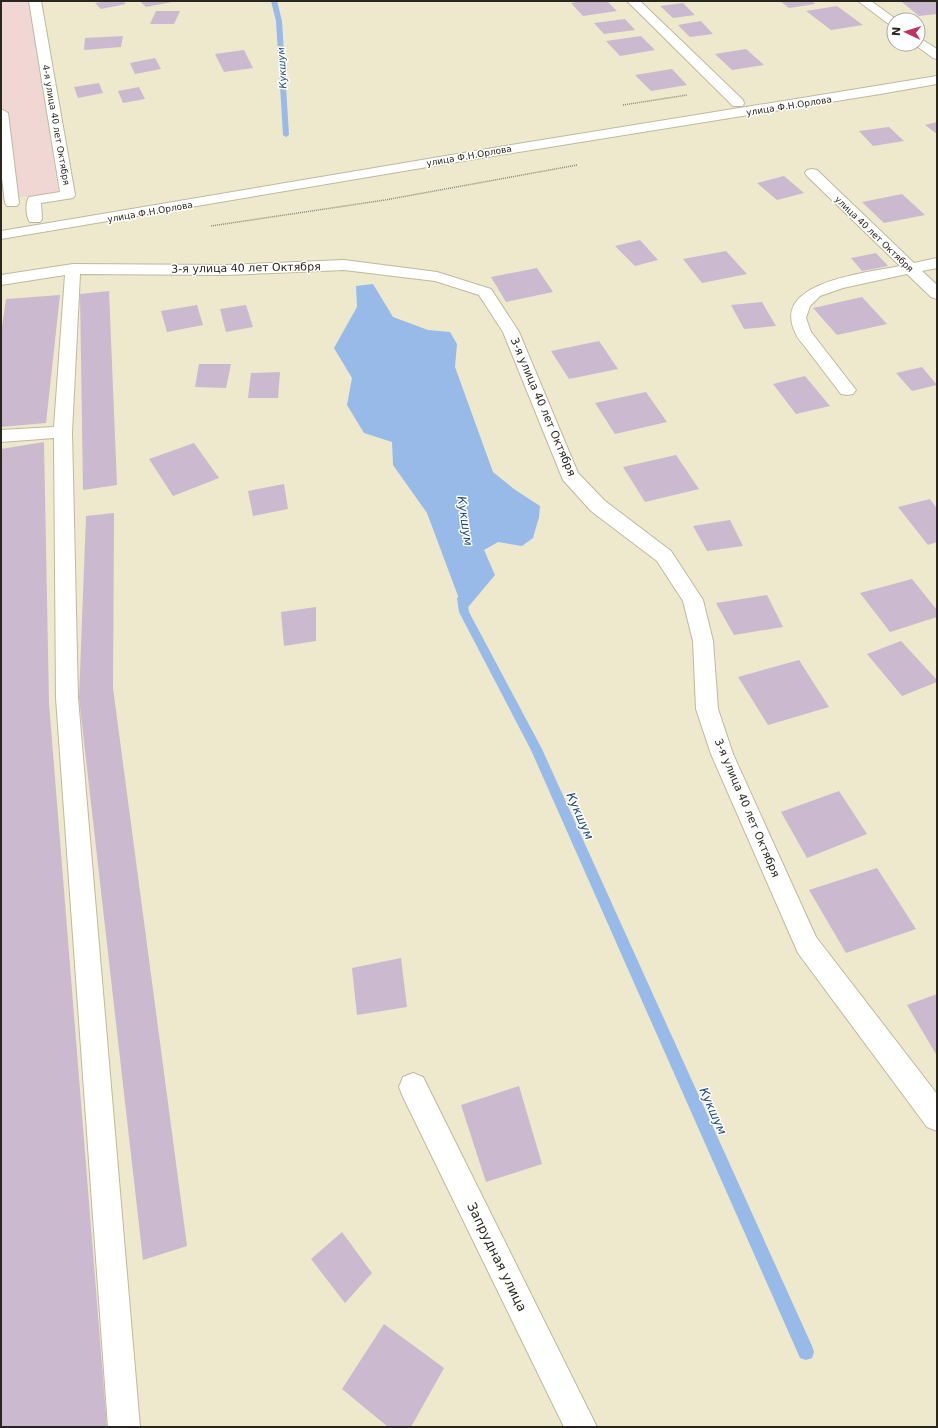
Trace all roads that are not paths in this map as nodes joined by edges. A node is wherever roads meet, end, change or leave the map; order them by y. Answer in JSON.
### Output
{"nodes":[{"id":1,"x":35,"y":1,"type":"edge"},
{"id":2,"x":633,"y":1,"type":"edge"},
{"id":3,"x":864,"y":1,"type":"edge"},
{"id":4,"x":886,"y":17,"type":"edge"},
{"id":5,"x":926,"y":47,"type":"edge"},
{"id":6,"x":937,"y":55,"type":"edge"},
{"id":7,"x":937,"y":70,"type":"edge"},
{"id":8,"x":937,"y":80,"type":"edge"},
{"id":9,"x":738,"y":103,"type":"junction"},
{"id":10,"x":1,"y":113,"type":"edge"},
{"id":11,"x":812,"y":173,"type":"dead end"},
{"id":12,"x":34,"y":200,"type":"junction"},
{"id":13,"x":7,"y":203,"type":"edge"},
{"id":14,"x":35,"y":219,"type":"junction"},
{"id":15,"x":1,"y":224,"type":"edge"},
{"id":16,"x":1,"y":235,"type":"edge"},
{"id":17,"x":937,"y":263,"type":"edge"},
{"id":18,"x":910,"y":268,"type":"junction"},
{"id":19,"x":74,"y":269,"type":"junction"},
{"id":20,"x":1,"y":280,"type":"edge"},
{"id":21,"x":937,"y":294,"type":"edge"},
{"id":22,"x":847,"y":390,"type":"dead end"},
{"id":23,"x":63,"y":432,"type":"junction"},
{"id":24,"x":1,"y":436,"type":"edge"},
{"id":25,"x":413,"y":1087,"type":"dead end"},
{"id":26,"x":937,"y":1117,"type":"edge"},
{"id":27,"x":124,"y":1427,"type":"edge"},
{"id":28,"x":581,"y":1427,"type":"edge"}],
"edges":[{"from":1,"to":12,"type":"main road","name":"4-я улица 40 лет Октября"},
{"from":2,"to":9,"type":"main road"},
{"from":3,"to":4,"type":"main road"},
{"from":5,"to":6,"type":"main road"},
{"from":7,"to":9,"type":"main road","name":"улица Ф.Н.Орлова"},
{"from":8,"to":16,"type":"main road","name":"улица Ф.Н.Орлова"},
{"from":9,"to":14,"type":"main road","name":"улица Ф.Н.Орлова"},
{"from":10,"to":13,"type":"main road"},
{"from":11,"to":18,"type":"main road","name":"улица 40 лет Октября"},
{"from":12,"to":13,"type":"main road"},
{"from":12,"to":14,"type":"main road"},
{"from":14,"to":15,"type":"main road","name":"улица Ф.Н.Орлова"},
{"from":17,"to":18,"type":"main road"},
{"from":18,"to":21,"type":"main road","name":"улица 40 лет Октября"},
{"from":18,"to":22,"type":"main road"},
{"from":19,"to":20,"type":"main road","name":"3-я улица 40 лет Октября"},
{"from":19,"to":23,"type":"main road"},
{"from":19,"to":26,"type":"main road","name":"3-я улица 40 лет Октября"},
{"from":23,"to":24,"type":"main road"},
{"from":23,"to":27,"type":"main road"},
{"from":25,"to":28,"type":"main road","name":"Запрудная улица"}]}
